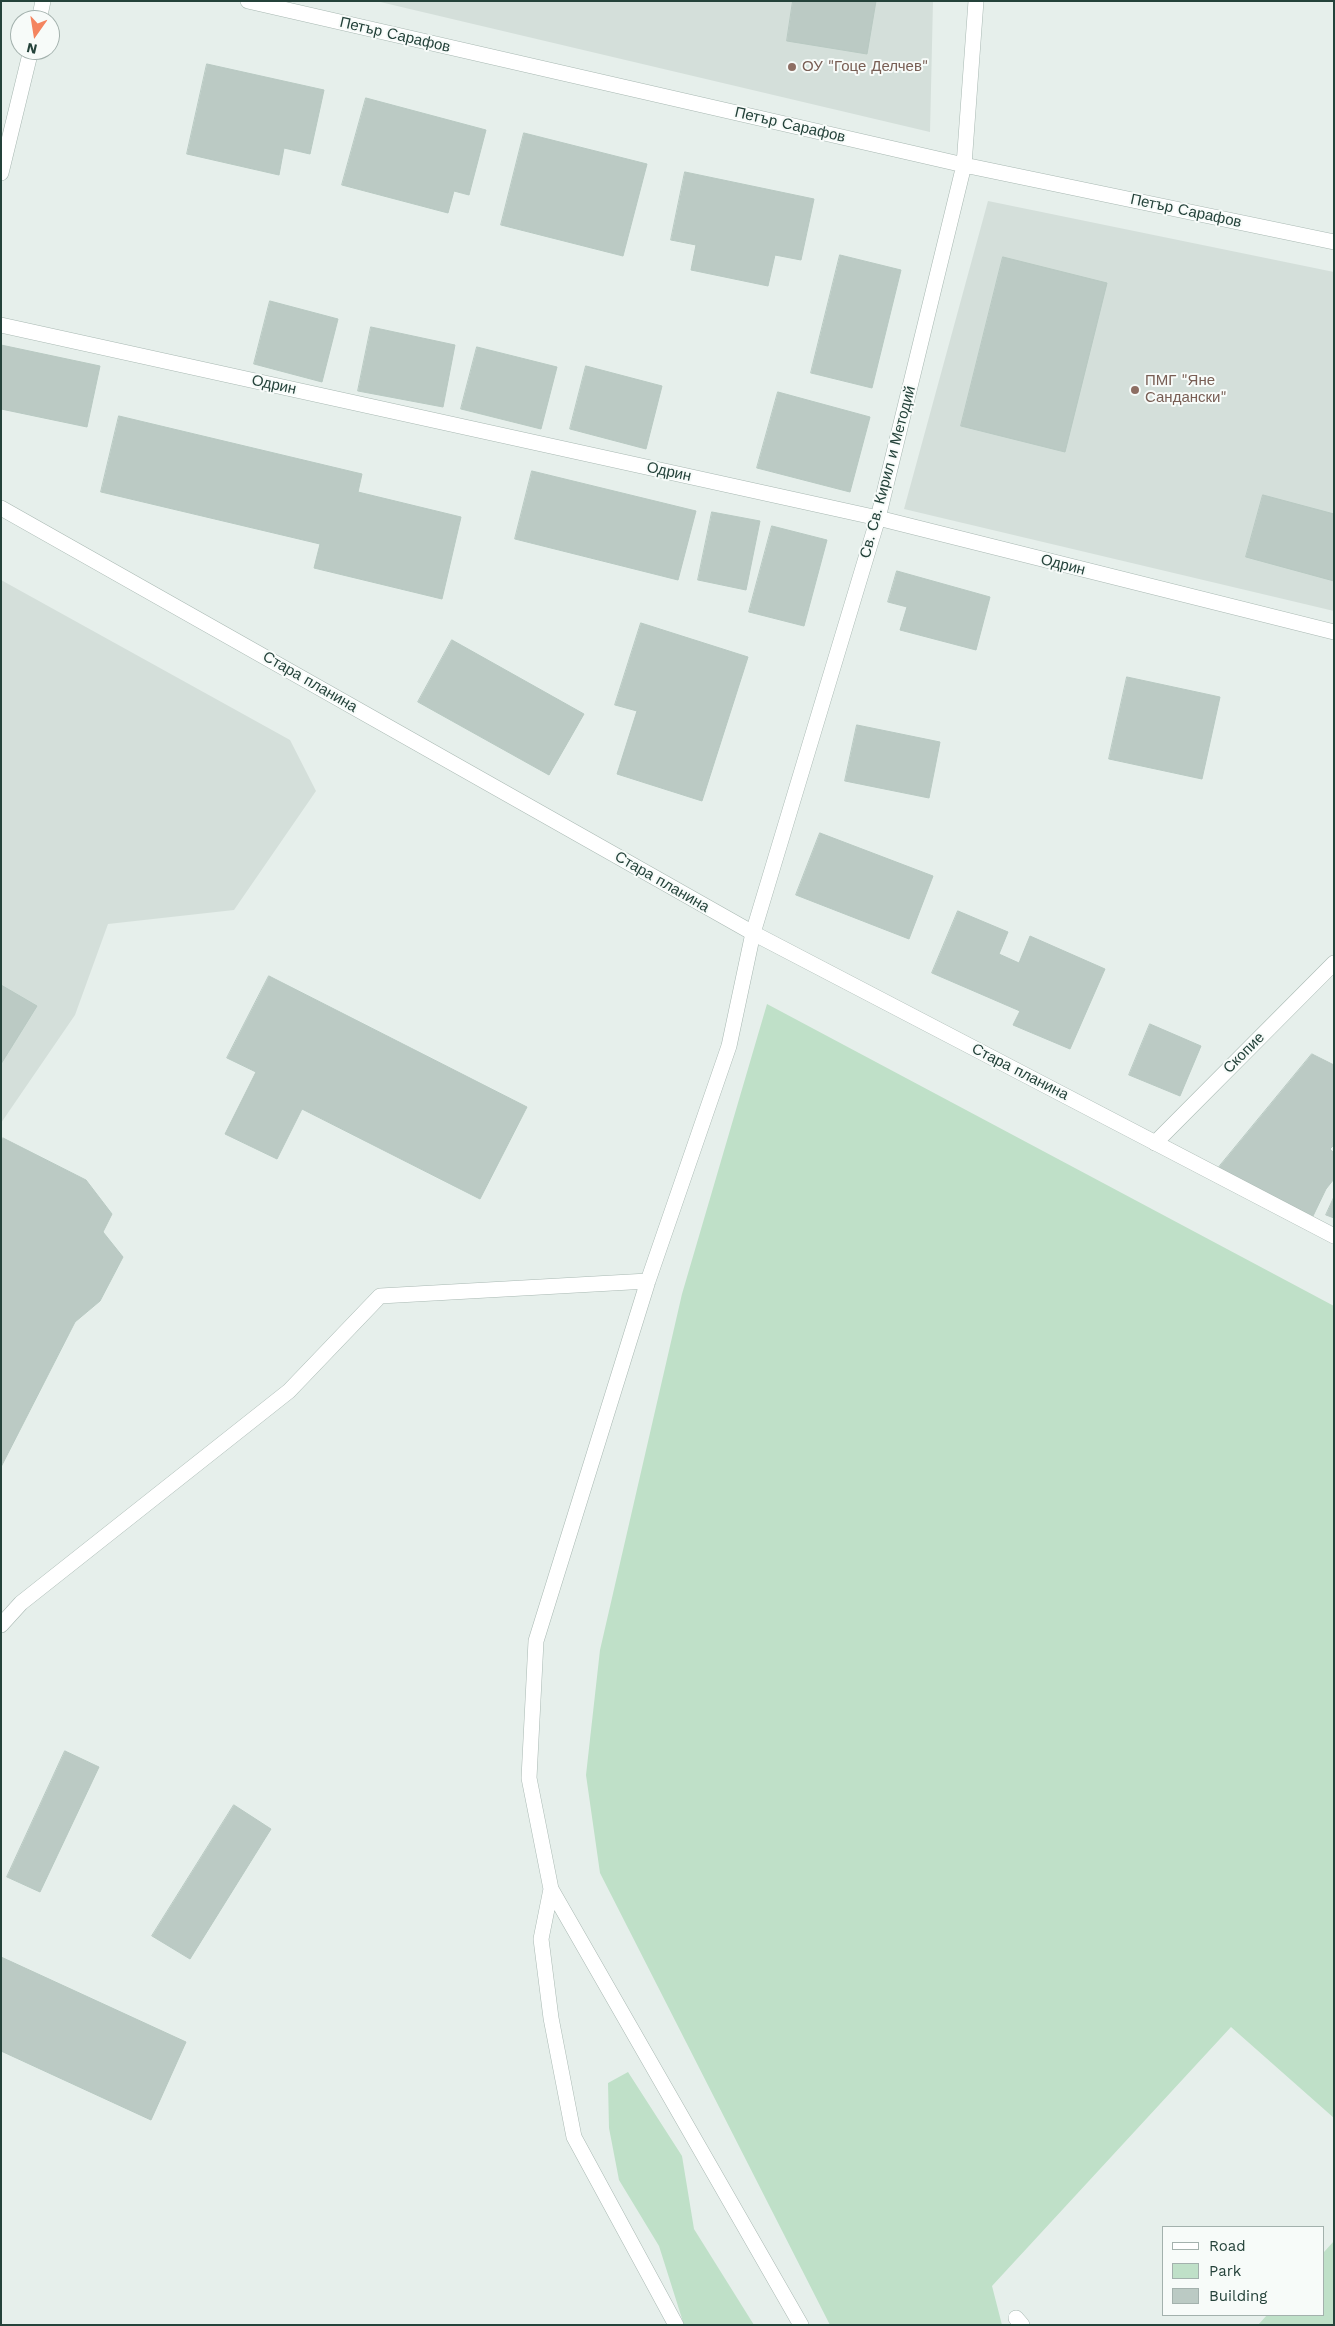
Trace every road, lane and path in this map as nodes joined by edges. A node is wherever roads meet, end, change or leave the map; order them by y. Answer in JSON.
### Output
{"nodes":[{"id":1,"x":248,"y":1,"type":"edge"},
{"id":2,"x":976,"y":1,"type":"edge"},
{"id":3,"x":29,"y":60,"type":"edge"},
{"id":4,"x":964,"y":165,"type":"junction"},
{"id":5,"x":1,"y":173,"type":"edge"},
{"id":6,"x":1334,"y":242,"type":"edge"},
{"id":7,"x":1,"y":325,"type":"edge"},
{"id":8,"x":1,"y":508,"type":"edge"},
{"id":9,"x":878,"y":518,"type":"junction"},
{"id":10,"x":1334,"y":632,"type":"edge"},
{"id":11,"x":753,"y":934,"type":"junction"},
{"id":12,"x":1334,"y":963,"type":"edge"},
{"id":13,"x":1155,"y":1143,"type":"junction"},
{"id":14,"x":1334,"y":1236,"type":"edge"},
{"id":15,"x":648,"y":1281,"type":"junction"},
{"id":16,"x":1,"y":1626,"type":"edge"},
{"id":17,"x":551,"y":1889,"type":"junction"},
{"id":18,"x":676,"y":2325,"type":"edge"},
{"id":19,"x":801,"y":2325,"type":"edge"}],
"edges":[{"from":1,"to":4,"type":"street","name":"Петър Сарафов"},
{"from":2,"to":4,"type":"street","name":"Св. Св. Кирил и Методий"},
{"from":3,"to":5,"type":"street"},
{"from":4,"to":6,"type":"street","name":"Петър Сарафов"},
{"from":4,"to":9,"type":"street","name":"Св. Св. Кирил и Методий"},
{"from":7,"to":9,"type":"street","name":"Одрин"},
{"from":8,"to":11,"type":"street","name":"Стара планина"},
{"from":9,"to":10,"type":"street","name":"Одрин"},
{"from":9,"to":11,"type":"street","name":"Св. Св. Кирил и Методий"},
{"from":11,"to":13,"type":"street","name":"Стара планина"},
{"from":11,"to":15,"type":"street","name":"Св. Св. Кирил и Методий"},
{"from":12,"to":13,"type":"street","name":"Скопие"},
{"from":13,"to":14,"type":"street","name":"Стара планина"},
{"from":15,"to":16,"type":"street"},
{"from":15,"to":17,"type":"street","name":"Св. Св. Кирил и Методий"},
{"from":17,"to":18,"type":"street"},
{"from":17,"to":19,"type":"street"}]}
